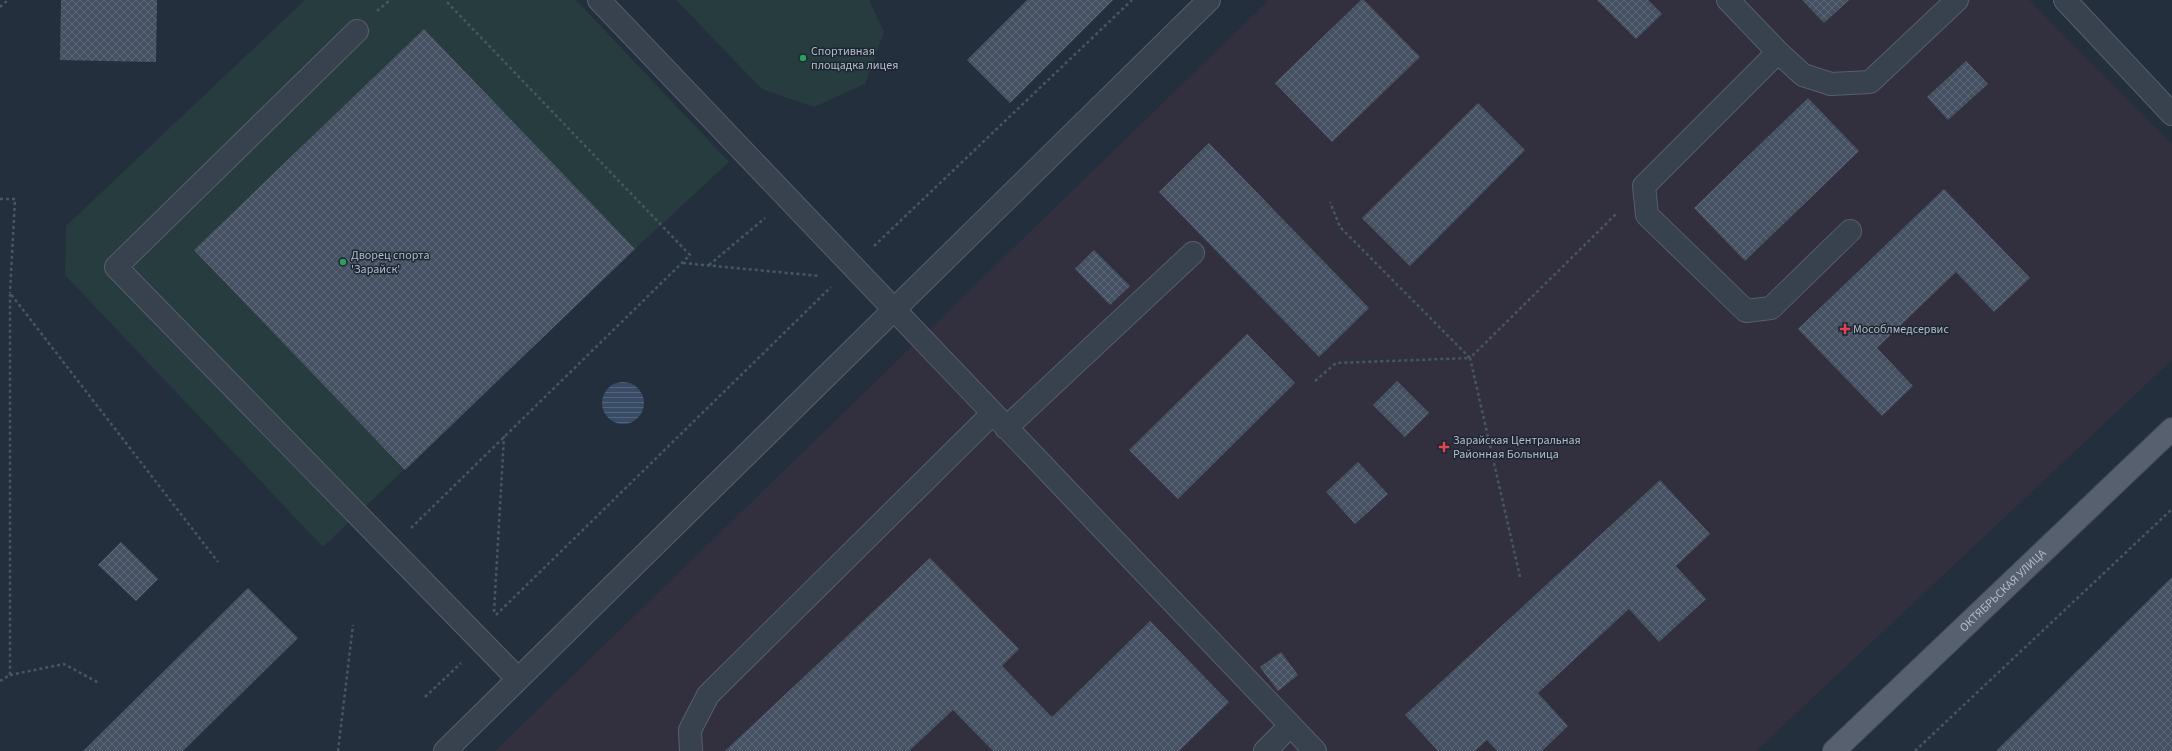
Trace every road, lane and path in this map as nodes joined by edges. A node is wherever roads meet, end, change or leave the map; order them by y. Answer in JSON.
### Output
{"nodes":[{"id":1,"x":8,"y":0,"type":"edge"},
{"id":2,"x":445,"y":0,"type":"edge"},
{"id":3,"x":599,"y":0,"type":"edge"},
{"id":4,"x":1132,"y":0,"type":"edge"},
{"id":5,"x":1209,"y":0,"type":"edge"},
{"id":6,"x":1728,"y":0,"type":"edge"},
{"id":7,"x":1957,"y":0,"type":"edge"},
{"id":8,"x":2065,"y":0,"type":"edge"},
{"id":9,"x":0,"y":7,"type":"edge"},
{"id":10,"x":357,"y":31,"type":"dead end"},
{"id":11,"x":1778,"y":52,"type":"junction"},
{"id":12,"x":2172,"y":114,"type":"edge"},
{"id":13,"x":1644,"y":186,"type":"junction"},
{"id":14,"x":0,"y":199,"type":"edge"},
{"id":15,"x":1330,"y":202,"type":"dead end"},
{"id":16,"x":770,"y":214,"type":"dead end"},
{"id":17,"x":1850,"y":231,"type":"dead end"},
{"id":18,"x":1193,"y":253,"type":"dead end"},
{"id":19,"x":683,"y":263,"type":"junction"},
{"id":20,"x":709,"y":265,"type":"junction"},
{"id":21,"x":846,"y":272,"type":"junction"},
{"id":22,"x":10,"y":293,"type":"junction"},
{"id":23,"x":894,"y":310,"type":"junction"},
{"id":24,"x":1470,"y":358,"type":"junction"},
{"id":25,"x":1315,"y":381,"type":"dead end"},
{"id":26,"x":999,"y":421,"type":"junction"},
{"id":27,"x":2172,"y":429,"type":"edge"},
{"id":28,"x":504,"y":436,"type":"junction"},
{"id":29,"x":2172,"y":509,"type":"edge"},
{"id":30,"x":408,"y":531,"type":"dead end"},
{"id":31,"x":218,"y":562,"type":"dead end"},
{"id":32,"x":1520,"y":577,"type":"dead end"},
{"id":33,"x":353,"y":625,"type":"dead end"},
{"id":34,"x":10,"y":675,"type":"junction"},
{"id":35,"x":518,"y":679,"type":"junction"},
{"id":36,"x":0,"y":681,"type":"edge"},
{"id":37,"x":99,"y":683,"type":"dead end"},
{"id":38,"x":1290,"y":726,"type":"junction"},
{"id":39,"x":338,"y":751,"type":"edge"},
{"id":40,"x":445,"y":751,"type":"edge"},
{"id":41,"x":691,"y":751,"type":"edge"},
{"id":42,"x":1265,"y":751,"type":"edge"},
{"id":43,"x":1315,"y":751,"type":"edge"},
{"id":44,"x":1834,"y":751,"type":"edge"},
{"id":45,"x":1915,"y":751,"type":"edge"}],
"edges":[{"from":1,"to":9,"type":"path"},
{"from":2,"to":19,"type":"path"},
{"from":3,"to":21,"type":"lane"},
{"from":4,"to":21,"type":"path"},
{"from":5,"to":23,"type":"lane"},
{"from":6,"to":11,"type":"lane"},
{"from":7,"to":11,"type":"lane"},
{"from":8,"to":12,"type":"lane"},
{"from":10,"to":35,"type":"lane"},
{"from":11,"to":13,"type":"lane"},
{"from":13,"to":17,"type":"lane"},
{"from":13,"to":24,"type":"path"},
{"from":14,"to":22,"type":"path"},
{"from":15,"to":24,"type":"path"},
{"from":16,"to":20,"type":"path"},
{"from":18,"to":26,"type":"lane"},
{"from":19,"to":20,"type":"path"},
{"from":19,"to":28,"type":"path"},
{"from":20,"to":21,"type":"path"},
{"from":21,"to":23,"type":"lane"},
{"from":21,"to":28,"type":"path"},
{"from":22,"to":31,"type":"path"},
{"from":22,"to":34,"type":"path"},
{"from":23,"to":26,"type":"lane"},
{"from":23,"to":35,"type":"lane"},
{"from":24,"to":25,"type":"path"},
{"from":24,"to":32,"type":"path"},
{"from":26,"to":38,"type":"lane"},
{"from":26,"to":41,"type":"lane"},
{"from":27,"to":44,"type":"main road","name":"ОКТЯБРЬСКАЯ УЛИЦА"},
{"from":28,"to":30,"type":"path"},
{"from":29,"to":45,"type":"path"},
{"from":33,"to":39,"type":"path"},
{"from":34,"to":36,"type":"path"},
{"from":34,"to":37,"type":"path"},
{"from":35,"to":40,"type":"lane"},
{"from":38,"to":42,"type":"lane"},
{"from":38,"to":43,"type":"lane"}]}
